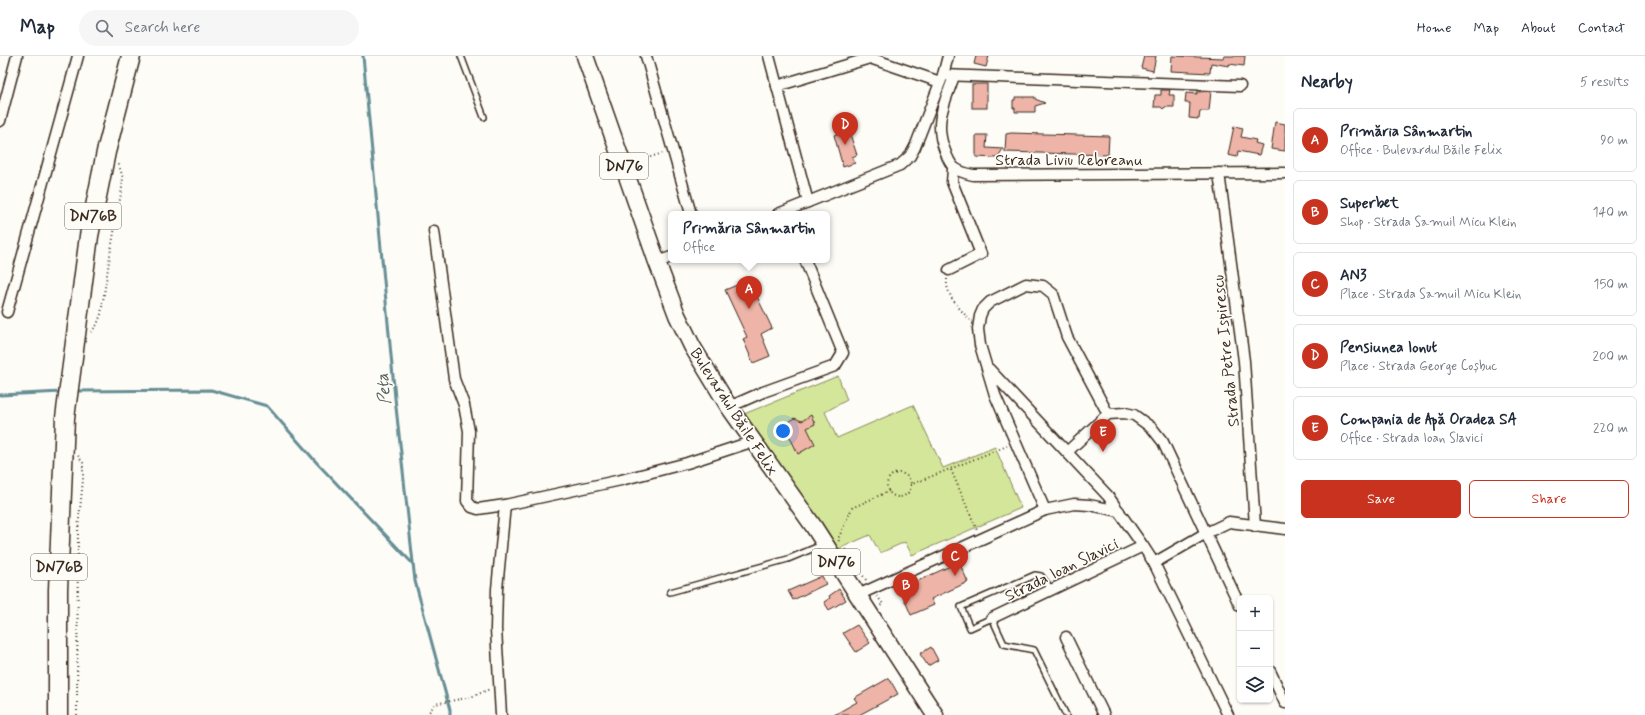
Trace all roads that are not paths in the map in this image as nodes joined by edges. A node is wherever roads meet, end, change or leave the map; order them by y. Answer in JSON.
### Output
{"nodes":[{"id":1,"x":17,"y":56,"type":"edge"},
{"id":2,"x":78,"y":56,"type":"edge"},
{"id":3,"x":131,"y":56,"type":"edge"},
{"id":4,"x":461,"y":56,"type":"edge"},
{"id":5,"x":585,"y":56,"type":"edge"},
{"id":6,"x":647,"y":56,"type":"edge"},
{"id":7,"x":769,"y":56,"type":"edge"},
{"id":8,"x":948,"y":56,"type":"edge"},
{"id":9,"x":954,"y":76,"type":"junction"},
{"id":10,"x":941,"y":78,"type":"junction"},
{"id":11,"x":777,"y":86,"type":"junction"},
{"id":12,"x":1240,"y":86,"type":"dead end"},
{"id":13,"x":484,"y":117,"type":"dead end"},
{"id":14,"x":0,"y":122,"type":"edge"},
{"id":15,"x":953,"y":169,"type":"junction"},
{"id":16,"x":1285,"y":172,"type":"edge"},
{"id":17,"x":1219,"y":173,"type":"junction"},
{"id":18,"x":808,"y":202,"type":"junction"},
{"id":19,"x":690,"y":211,"type":"edge"},
{"id":20,"x":786,"y":211,"type":"edge"},
{"id":21,"x":434,"y":231,"type":"dead end"},
{"id":22,"x":664,"y":260,"type":"edge"},
{"id":23,"x":805,"y":263,"type":"edge"},
{"id":24,"x":949,"y":270,"type":"road end"},
{"id":25,"x":7,"y":312,"type":"dead end"},
{"id":26,"x":987,"y":367,"type":"junction"},
{"id":27,"x":729,"y":407,"type":"junction"},
{"id":28,"x":1108,"y":414,"type":"junction"},
{"id":29,"x":754,"y":441,"type":"junction"},
{"id":30,"x":1067,"y":452,"type":"junction"},
{"id":31,"x":505,"y":505,"type":"junction"},
{"id":32,"x":1045,"y":510,"type":"junction"},
{"id":33,"x":1119,"y":511,"type":"junction"},
{"id":34,"x":1255,"y":526,"type":"junction"},
{"id":35,"x":1285,"y":529,"type":"edge"},
{"id":36,"x":1206,"y":533,"type":"junction"},
{"id":37,"x":824,"y":544,"type":"junction"},
{"id":38,"x":1144,"y":546,"type":"junction"},
{"id":39,"x":1154,"y":563,"type":"junction"},
{"id":40,"x":1052,"y":590,"type":"junction"},
{"id":41,"x":670,"y":592,"type":"dead end"},
{"id":42,"x":865,"y":592,"type":"junction"},
{"id":43,"x":1237,"y":600,"type":"edge"},
{"id":44,"x":992,"y":618,"type":"junction"},
{"id":45,"x":1066,"y":637,"type":"dead end"},
{"id":46,"x":1273,"y":677,"type":"edge"},
{"id":47,"x":1285,"y":703,"type":"edge"},
{"id":48,"x":58,"y":715,"type":"edge"},
{"id":49,"x":501,"y":715,"type":"edge"},
{"id":50,"x":935,"y":715,"type":"edge"},
{"id":51,"x":1066,"y":715,"type":"edge"},
{"id":52,"x":1103,"y":715,"type":"edge"},
{"id":53,"x":1228,"y":715,"type":"edge"}],
"edges":[{"from":1,"to":14,"type":"street"},
{"from":2,"to":25,"type":"street"},
{"from":3,"to":48,"type":"highway","number":"DN76B"},
{"from":4,"to":13,"type":"lane"},
{"from":5,"to":22,"type":"main road","name":"Bulevardul Băile Felix","number":"DN76"},
{"from":6,"to":19,"type":"street"},
{"from":7,"to":11,"type":"street"},
{"from":8,"to":10,"type":"street"},
{"from":9,"to":10,"type":"street"},
{"from":9,"to":12,"type":"street"},
{"from":9,"to":15,"type":"street"},
{"from":10,"to":11,"type":"street"},
{"from":10,"to":18,"type":"street"},
{"from":11,"to":18,"type":"street"},
{"from":15,"to":17,"type":"street","name":"Strada Liviu Rebreanu"},
{"from":15,"to":24,"type":"street"},
{"from":16,"to":17,"type":"street","name":"Strada Liviu Rebreanu"},
{"from":17,"to":34,"type":"street","name":"Strada Petre Ispirescu"},
{"from":18,"to":20,"type":"street"},
{"from":21,"to":31,"type":"street"},
{"from":22,"to":27,"type":"main road","name":"Bulevardul Băile Felix","number":"DN76"},
{"from":23,"to":27,"type":"street"},
{"from":26,"to":28,"type":"street","name":"Strada Ioan Slavici"},
{"from":26,"to":30,"type":"street","name":"Strada Ioan Slavici"},
{"from":26,"to":32,"type":"street","name":"Strada Ioan Slavici"},
{"from":27,"to":29,"type":"main road","name":"Bulevardul Băile Felix","number":"DN76"},
{"from":28,"to":30,"type":"street"},
{"from":28,"to":36,"type":"street"},
{"from":29,"to":31,"type":"street"},
{"from":29,"to":37,"type":"main road","name":"Bulevardul Băile Felix","number":"DN76"},
{"from":30,"to":33,"type":"street","name":"Strada Ioan Slavici"},
{"from":31,"to":49,"type":"street"},
{"from":32,"to":33,"type":"street"},
{"from":32,"to":42,"type":"street"},
{"from":33,"to":38,"type":"street","name":"Strada Ioan Slavici"},
{"from":34,"to":35,"type":"street"},
{"from":34,"to":36,"type":"street"},
{"from":36,"to":39,"type":"street"},
{"from":36,"to":43,"type":"street"},
{"from":37,"to":41,"type":"lane"},
{"from":37,"to":42,"type":"main road","name":"Bulevardul Băile Felix","number":"DN76"},
{"from":38,"to":39,"type":"street","name":"Strada Ioan Slavici"},
{"from":38,"to":40,"type":"street","name":"Strada Ioan Slavici"},
{"from":39,"to":53,"type":"street","name":"Strada Ioan Slavici"},
{"from":40,"to":44,"type":"street","name":"Strada Ioan Slavici"},
{"from":40,"to":44,"type":"lane","name":"Strada Ioan Slavici"},
{"from":42,"to":50,"type":"main road","name":"Bulevardul Băile Felix","number":"DN76"},
{"from":44,"to":51,"type":"lane","name":"Strada Ioan Slavici"},
{"from":45,"to":52,"type":"street"},
{"from":46,"to":47,"type":"street"}]}
